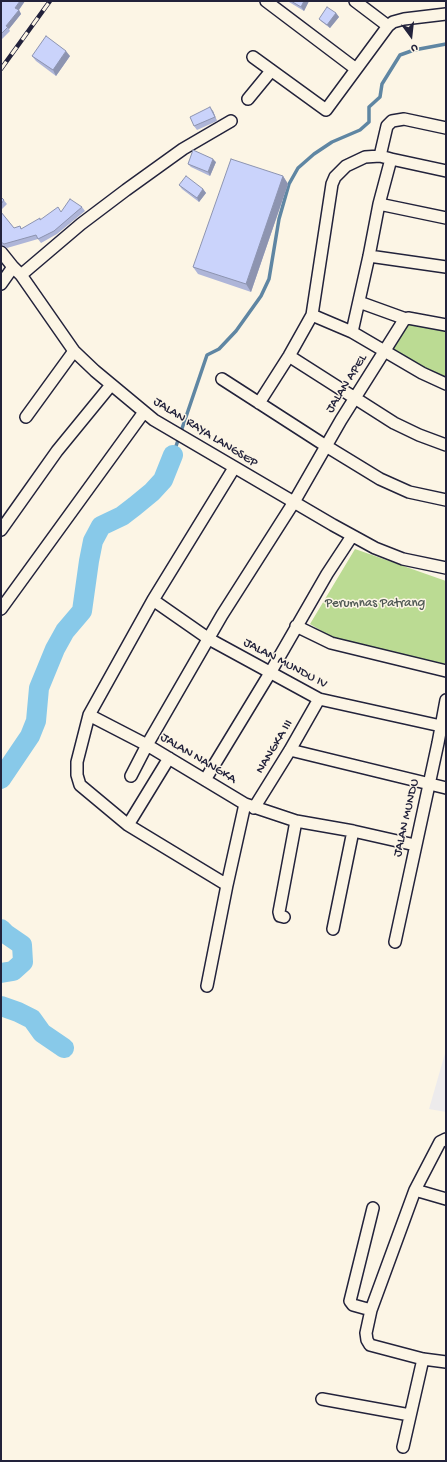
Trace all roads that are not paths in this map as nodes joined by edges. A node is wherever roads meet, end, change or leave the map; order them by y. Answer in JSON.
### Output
{"nodes":[{"id":1,"x":266,"y":1,"type":"edge"},
{"id":2,"x":355,"y":1,"type":"edge"},
{"id":3,"x":446,"y":14,"type":"edge"},
{"id":4,"x":388,"y":26,"type":"junction"},
{"id":5,"x":253,"y":58,"type":"dead end"},
{"id":6,"x":356,"y":69,"type":"junction"},
{"id":7,"x":271,"y":71,"type":"junction"},
{"id":8,"x":248,"y":99,"type":"dead end"},
{"id":9,"x":231,"y":121,"type":"dead end"},
{"id":10,"x":446,"y":128,"type":"edge"},
{"id":11,"x":385,"y":158,"type":"junction"},
{"id":12,"x":446,"y":171,"type":"edge"},
{"id":13,"x":379,"y":204,"type":"junction"},
{"id":14,"x":446,"y":218,"type":"edge"},
{"id":15,"x":1,"y":252,"type":"edge"},
{"id":16,"x":369,"y":256,"type":"junction"},
{"id":17,"x":13,"y":267,"type":"junction"},
{"id":18,"x":446,"y":267,"type":"edge"},
{"id":19,"x":21,"y":276,"type":"junction"},
{"id":20,"x":1,"y":284,"type":"edge"},
{"id":21,"x":359,"y":302,"type":"junction"},
{"id":22,"x":312,"y":315,"type":"junction"},
{"id":23,"x":406,"y":319,"type":"junction"},
{"id":24,"x":446,"y":325,"type":"edge"},
{"id":25,"x":352,"y":332,"type":"junction"},
{"id":26,"x":74,"y":351,"type":"junction"},
{"id":27,"x":384,"y":351,"type":"junction"},
{"id":28,"x":289,"y":356,"type":"junction"},
{"id":29,"x":222,"y":379,"type":"dead end"},
{"id":30,"x":446,"y":384,"type":"edge"},
{"id":31,"x":111,"y":385,"type":"junction"},
{"id":32,"x":355,"y":399,"type":"junction"},
{"id":33,"x":259,"y":403,"type":"junction"},
{"id":34,"x":144,"y":412,"type":"junction"},
{"id":35,"x":26,"y":417,"type":"dead end"},
{"id":36,"x":446,"y":445,"type":"edge"},
{"id":37,"x":326,"y":446,"type":"junction"},
{"id":38,"x":234,"y":468,"type":"junction"},
{"id":39,"x":446,"y":500,"type":"edge"},
{"id":40,"x":294,"y":502,"type":"junction"},
{"id":41,"x":1,"y":530,"type":"edge"},
{"id":42,"x":352,"y":536,"type":"junction"},
{"id":43,"x":446,"y":568,"type":"edge"},
{"id":44,"x":153,"y":600,"type":"junction"},
{"id":45,"x":1,"y":609,"type":"edge"},
{"id":46,"x":296,"y":626,"type":"junction"},
{"id":47,"x":209,"y":639,"type":"junction"},
{"id":48,"x":446,"y":670,"type":"edge"},
{"id":49,"x":270,"y":673,"type":"junction"},
{"id":50,"x":319,"y":699,"type":"junction"},
{"id":51,"x":446,"y":700,"type":"edge"},
{"id":52,"x":89,"y":715,"type":"junction"},
{"id":53,"x":441,"y":726,"type":"junction"},
{"id":54,"x":442,"y":744,"type":"edge"},
{"id":55,"x":147,"y":745,"type":"junction"},
{"id":56,"x":290,"y":750,"type":"junction"},
{"id":57,"x":169,"y":758,"type":"junction"},
{"id":58,"x":131,"y":776,"type":"dead end"},
{"id":59,"x":204,"y":780,"type":"junction"},
{"id":60,"x":430,"y":783,"type":"junction"},
{"id":61,"x":446,"y":788,"type":"edge"},
{"id":62,"x":249,"y":806,"type":"junction"},
{"id":63,"x":296,"y":821,"type":"junction"},
{"id":64,"x":128,"y":825,"type":"junction"},
{"id":65,"x":353,"y":831,"type":"junction"},
{"id":66,"x":415,"y":845,"type":"junction"},
{"id":67,"x":227,"y":885,"type":"junction"},
{"id":68,"x":284,"y":917,"type":"dead end"},
{"id":69,"x":333,"y":929,"type":"dead end"},
{"id":70,"x":395,"y":942,"type":"dead end"},
{"id":71,"x":207,"y":986,"type":"dead end"},
{"id":72,"x":446,"y":1139,"type":"edge"},
{"id":73,"x":415,"y":1190,"type":"junction"},
{"id":74,"x":446,"y":1199,"type":"edge"},
{"id":75,"x":373,"y":1208,"type":"dead end"},
{"id":76,"x":371,"y":1310,"type":"junction"},
{"id":77,"x":423,"y":1359,"type":"junction"},
{"id":78,"x":446,"y":1362,"type":"edge"},
{"id":79,"x":322,"y":1399,"type":"dead end"},
{"id":80,"x":410,"y":1415,"type":"junction"},
{"id":81,"x":403,"y":1447,"type":"dead end"}],
"edges":[{"from":1,"to":6,"type":"street"},
{"from":2,"to":4,"type":"street"},
{"from":3,"to":4,"type":"street"},
{"from":4,"to":6,"type":"street"},
{"from":5,"to":7,"type":"street"},
{"from":6,"to":7,"type":"street"},
{"from":7,"to":8,"type":"street"},
{"from":9,"to":19,"type":"street"},
{"from":10,"to":11,"type":"street"},
{"from":11,"to":12,"type":"street"},
{"from":11,"to":13,"type":"street"},
{"from":11,"to":22,"type":"street"},
{"from":13,"to":14,"type":"street"},
{"from":13,"to":16,"type":"street"},
{"from":15,"to":17,"type":"street","name":"JALAN RAYA LANGSEP"},
{"from":16,"to":18,"type":"street"},
{"from":16,"to":21,"type":"street"},
{"from":17,"to":19,"type":"street","name":"JALAN RAYA LANGSEP"},
{"from":17,"to":20,"type":"street"},
{"from":19,"to":26,"type":"street","name":"JALAN RAYA LANGSEP"},
{"from":21,"to":23,"type":"street"},
{"from":21,"to":25,"type":"street"},
{"from":22,"to":25,"type":"street"},
{"from":22,"to":28,"type":"street"},
{"from":23,"to":24,"type":"street"},
{"from":23,"to":27,"type":"street","name":"JALAN APEL"},
{"from":25,"to":27,"type":"street"},
{"from":26,"to":31,"type":"street","name":"JALAN RAYA LANGSEP"},
{"from":26,"to":35,"type":"street"},
{"from":27,"to":30,"type":"street"},
{"from":27,"to":32,"type":"street","name":"JALAN APEL"},
{"from":28,"to":32,"type":"street"},
{"from":28,"to":33,"type":"street"},
{"from":29,"to":33,"type":"street"},
{"from":31,"to":34,"type":"street","name":"JALAN RAYA LANGSEP"},
{"from":31,"to":41,"type":"street"},
{"from":32,"to":36,"type":"street"},
{"from":32,"to":37,"type":"street","name":"JALAN APEL"},
{"from":33,"to":37,"type":"street"},
{"from":34,"to":38,"type":"street","name":"JALAN RAYA LANGSEP"},
{"from":34,"to":45,"type":"street"},
{"from":37,"to":39,"type":"street"},
{"from":37,"to":40,"type":"street","name":"JALAN APEL"},
{"from":38,"to":40,"type":"street","name":"JALAN RAYA LANGSEP"},
{"from":38,"to":44,"type":"street"},
{"from":40,"to":42,"type":"street","name":"JALAN RAYA LANGSEP"},
{"from":40,"to":47,"type":"street","name":"JALAN NANGKA"},
{"from":42,"to":43,"type":"street","name":"JALAN RAYA LANGSEP"},
{"from":42,"to":46,"type":"street"},
{"from":44,"to":47,"type":"street","name":"JALAN MUNDU IV"},
{"from":44,"to":52,"type":"street"},
{"from":46,"to":48,"type":"street"},
{"from":46,"to":49,"type":"street"},
{"from":47,"to":49,"type":"street","name":"JALAN MUNDU IV"},
{"from":47,"to":55,"type":"street","name":"JALAN NANGKA"},
{"from":49,"to":50,"type":"street","name":"JALAN MUNDU IV"},
{"from":49,"to":59,"type":"street"},
{"from":50,"to":53,"type":"street","name":"JALAN MUNDU IV"},
{"from":50,"to":56,"type":"street","name":"NANGKA III"},
{"from":51,"to":53,"type":"street","name":"JALAN MUNDU"},
{"from":52,"to":55,"type":"street"},
{"from":52,"to":64,"type":"street"},
{"from":53,"to":54,"type":"street","name":"JALAN MUNDU"},
{"from":54,"to":60,"type":"street","name":"JALAN MUNDU"},
{"from":55,"to":57,"type":"street","name":"JALAN NANGKA"},
{"from":55,"to":58,"type":"street"},
{"from":56,"to":60,"type":"street"},
{"from":56,"to":62,"type":"street","name":"NANGKA III"},
{"from":57,"to":59,"type":"street","name":"JALAN NANGKA"},
{"from":57,"to":64,"type":"street"},
{"from":59,"to":62,"type":"street","name":"JALAN NANGKA"},
{"from":60,"to":61,"type":"street"},
{"from":60,"to":66,"type":"street","name":"JALAN MUNDU"},
{"from":62,"to":63,"type":"street","name":"JALAN NANGKA"},
{"from":62,"to":67,"type":"street","name":"NANGKA III"},
{"from":63,"to":65,"type":"street","name":"JALAN NANGKA"},
{"from":63,"to":68,"type":"street"},
{"from":64,"to":67,"type":"street"},
{"from":65,"to":66,"type":"street","name":"JALAN NANGKA"},
{"from":65,"to":69,"type":"street"},
{"from":66,"to":70,"type":"street","name":"JALAN MUNDU"},
{"from":67,"to":71,"type":"street","name":"NANGKA III"},
{"from":72,"to":73,"type":"street"},
{"from":73,"to":74,"type":"street"},
{"from":73,"to":76,"type":"street"},
{"from":75,"to":76,"type":"street"},
{"from":76,"to":77,"type":"street"},
{"from":77,"to":78,"type":"street"},
{"from":77,"to":80,"type":"street"},
{"from":79,"to":80,"type":"street"},
{"from":80,"to":81,"type":"street"}]}
